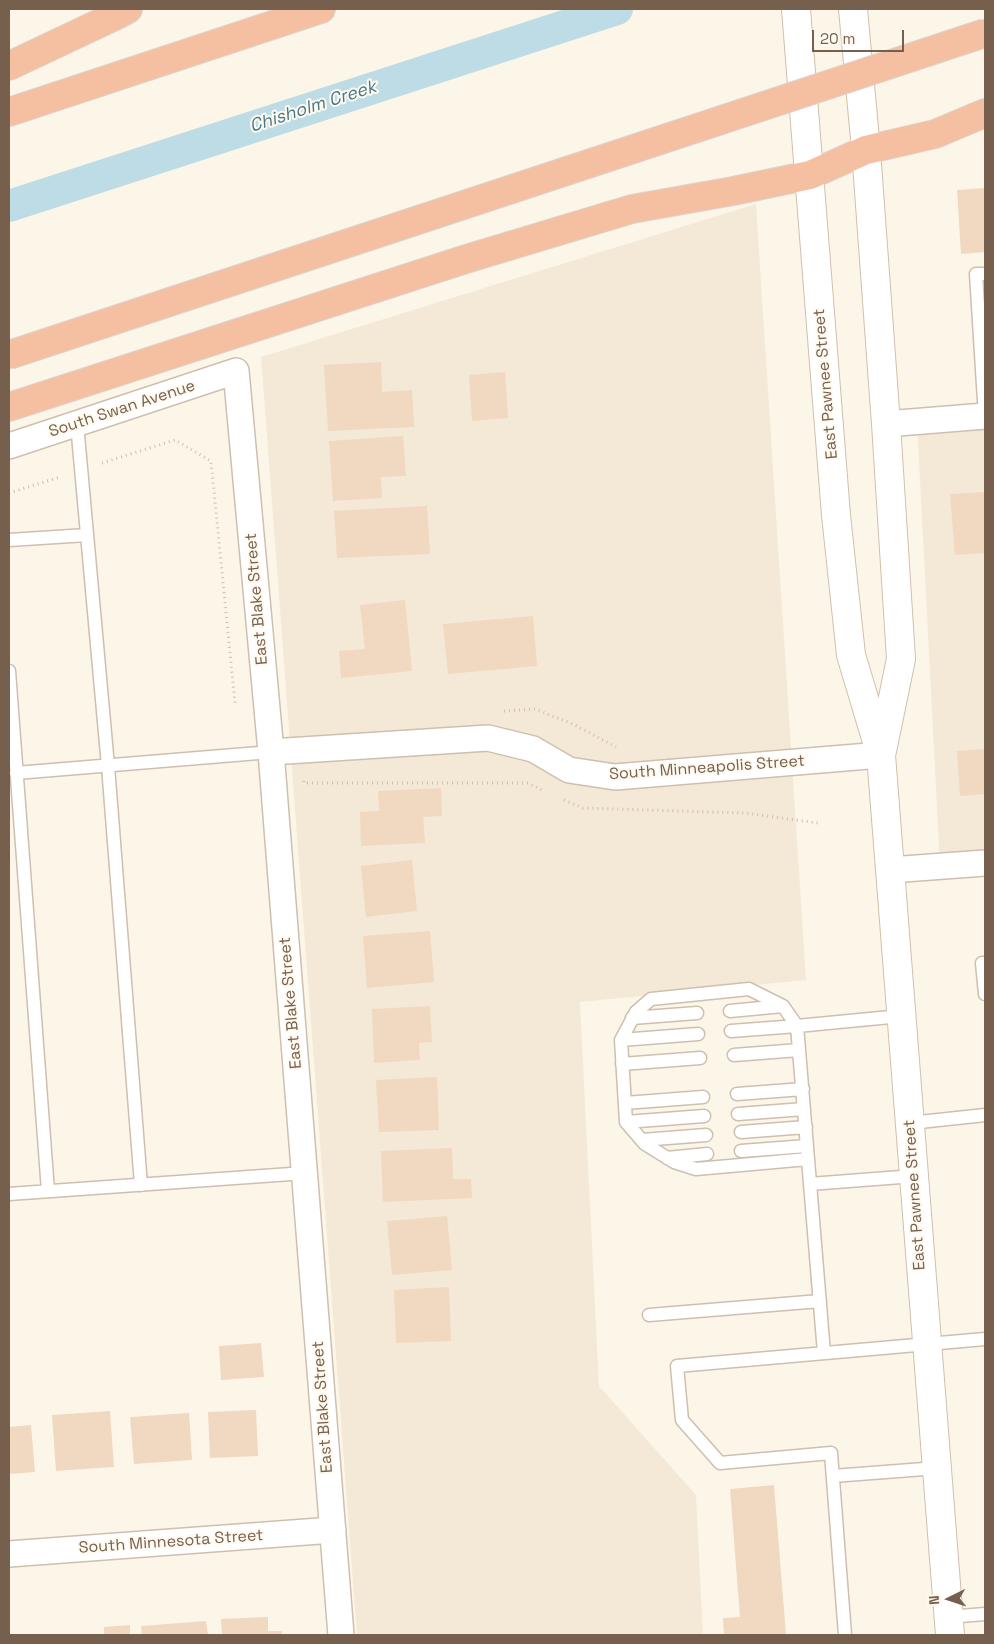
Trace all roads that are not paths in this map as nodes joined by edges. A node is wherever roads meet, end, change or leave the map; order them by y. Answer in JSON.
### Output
{"nodes":[{"id":1,"x":128,"y":9,"type":"edge"},
{"id":2,"x":321,"y":9,"type":"edge"},
{"id":3,"x":796,"y":9,"type":"edge"},
{"id":4,"x":853,"y":9,"type":"edge"},
{"id":5,"x":985,"y":33,"type":"edge"},
{"id":6,"x":9,"y":66,"type":"edge"},
{"id":7,"x":9,"y":112,"type":"edge"},
{"id":8,"x":985,"y":113,"type":"edge"},
{"id":9,"x":866,"y":150,"type":"junction"},
{"id":10,"x":810,"y":175,"type":"junction"},
{"id":11,"x":985,"y":274,"type":"edge"},
{"id":12,"x":9,"y":355,"type":"edge"},
{"id":13,"x":236,"y":371,"type":"joint"},
{"id":14,"x":9,"y":407,"type":"edge"},
{"id":15,"x":985,"y":416,"type":"edge"},
{"id":16,"x":77,"y":424,"type":"junction"},
{"id":17,"x":886,"y":424,"type":"junction"},
{"id":18,"x":9,"y":446,"type":"edge"},
{"id":19,"x":87,"y":535,"type":"junction"},
{"id":20,"x":9,"y":540,"type":"edge"},
{"id":21,"x":9,"y":671,"type":"edge"},
{"id":22,"x":271,"y":752,"type":"junction"},
{"id":23,"x":881,"y":755,"type":"junction"},
{"id":24,"x":108,"y":766,"type":"junction"},
{"id":25,"x":16,"y":773,"type":"junction"},
{"id":26,"x":985,"y":863,"type":"edge"},
{"id":27,"x":890,"y":870,"type":"junction"},
{"id":28,"x":985,"y":963,"type":"edge"},
{"id":29,"x":985,"y":994,"type":"edge"},
{"id":30,"x":783,"y":1006,"type":"junction"},
{"id":31,"x":730,"y":1011,"type":"dead end"},
{"id":32,"x":697,"y":1013,"type":"dead end"},
{"id":33,"x":901,"y":1016,"type":"junction"},
{"id":34,"x":632,"y":1018,"type":"junction"},
{"id":35,"x":797,"y":1026,"type":"junction"},
{"id":36,"x":731,"y":1031,"type":"dead end"},
{"id":37,"x":698,"y":1034,"type":"dead end"},
{"id":38,"x":621,"y":1040,"type":"junction"},
{"id":39,"x":799,"y":1050,"type":"junction"},
{"id":40,"x":734,"y":1055,"type":"dead end"},
{"id":41,"x":700,"y":1058,"type":"dead end"},
{"id":42,"x":622,"y":1064,"type":"junction"},
{"id":43,"x":803,"y":1089,"type":"junction"},
{"id":44,"x":737,"y":1094,"type":"dead end"},
{"id":45,"x":703,"y":1097,"type":"dead end"},
{"id":46,"x":625,"y":1103,"type":"junction"},
{"id":47,"x":804,"y":1109,"type":"junction"},
{"id":48,"x":738,"y":1114,"type":"dead end"},
{"id":49,"x":985,"y":1114,"type":"edge"},
{"id":50,"x":704,"y":1116,"type":"dead end"},
{"id":51,"x":626,"y":1122,"type":"junction"},
{"id":52,"x":910,"y":1123,"type":"junction"},
{"id":53,"x":806,"y":1127,"type":"junction"},
{"id":54,"x":741,"y":1132,"type":"dead end"},
{"id":55,"x":706,"y":1135,"type":"dead end"},
{"id":56,"x":642,"y":1140,"type":"junction"},
{"id":57,"x":807,"y":1146,"type":"junction"},
{"id":58,"x":741,"y":1151,"type":"dead end"},
{"id":59,"x":707,"y":1154,"type":"dead end"},
{"id":60,"x":666,"y":1158,"type":"junction"},
{"id":61,"x":808,"y":1160,"type":"junction"},
{"id":62,"x":305,"y":1173,"type":"junction"},
{"id":63,"x":914,"y":1176,"type":"junction"},
{"id":64,"x":810,"y":1184,"type":"junction"},
{"id":65,"x":141,"y":1185,"type":"junction"},
{"id":66,"x":48,"y":1191,"type":"junction"},
{"id":67,"x":9,"y":1194,"type":"edge"},
{"id":68,"x":820,"y":1301,"type":"junction"},
{"id":69,"x":649,"y":1315,"type":"dead end"},
{"id":70,"x":985,"y":1339,"type":"edge"},
{"id":71,"x":927,"y":1344,"type":"junction"},
{"id":72,"x":824,"y":1353,"type":"junction"},
{"id":73,"x":937,"y":1468,"type":"junction"},
{"id":74,"x":833,"y":1476,"type":"junction"},
{"id":75,"x":333,"y":1530,"type":"junction"},
{"id":76,"x":9,"y":1554,"type":"edge"},
{"id":77,"x":985,"y":1614,"type":"edge"},
{"id":78,"x":949,"y":1626,"type":"edge"},
{"id":79,"x":341,"y":1635,"type":"edge"},
{"id":80,"x":845,"y":1635,"type":"edge"}],
"edges":[{"from":1,"to":6,"type":"highway"},
{"from":2,"to":7,"type":"highway"},
{"from":3,"to":10,"type":"main road","name":"East Pawnee Street"},
{"from":4,"to":9,"type":"main road","name":"East Pawnee Street"},
{"from":5,"to":12,"type":"highway","bridge":true},
{"from":8,"to":9,"type":"highway"},
{"from":9,"to":10,"type":"highway"},
{"from":9,"to":17,"type":"main road","name":"East Pawnee Street"},
{"from":10,"to":14,"type":"highway"},
{"from":10,"to":23,"type":"main road","name":"East Pawnee Street"},
{"from":11,"to":15,"type":"lane"},
{"from":13,"to":16,"type":"street","name":"South Swan Avenue"},
{"from":13,"to":22,"type":"street","name":"East Blake Street"},
{"from":15,"to":17,"type":"street"},
{"from":16,"to":18,"type":"street","name":"South Swan Avenue"},
{"from":16,"to":19,"type":"lane"},
{"from":17,"to":23,"type":"main road","name":"East Pawnee Street"},
{"from":19,"to":20,"type":"lane"},
{"from":19,"to":24,"type":"lane"},
{"from":21,"to":25,"type":"lane"},
{"from":22,"to":23,"type":"street","name":"South Minneapolis Street"},
{"from":22,"to":24,"type":"lane"},
{"from":22,"to":62,"type":"street","name":"East Blake Street"},
{"from":23,"to":27,"type":"main road","name":"East Pawnee Street"},
{"from":24,"to":25,"type":"lane"},
{"from":24,"to":65,"type":"lane"},
{"from":25,"to":66,"type":"lane"},
{"from":26,"to":27,"type":"street"},
{"from":27,"to":33,"type":"main road","name":"East Pawnee Street"},
{"from":28,"to":29,"type":"lane"},
{"from":30,"to":31,"type":"lane"},
{"from":30,"to":34,"type":"lane"},
{"from":30,"to":35,"type":"lane"},
{"from":32,"to":34,"type":"lane"},
{"from":33,"to":35,"type":"lane"},
{"from":33,"to":52,"type":"main road","name":"East Pawnee Street"},
{"from":34,"to":38,"type":"lane"},
{"from":35,"to":36,"type":"lane"},
{"from":35,"to":39,"type":"lane"},
{"from":37,"to":38,"type":"lane"},
{"from":38,"to":42,"type":"lane"},
{"from":39,"to":40,"type":"lane"},
{"from":39,"to":43,"type":"lane"},
{"from":41,"to":42,"type":"lane"},
{"from":42,"to":46,"type":"lane"},
{"from":43,"to":44,"type":"lane"},
{"from":43,"to":47,"type":"lane"},
{"from":45,"to":46,"type":"lane"},
{"from":46,"to":51,"type":"lane"},
{"from":47,"to":48,"type":"lane"},
{"from":47,"to":53,"type":"lane"},
{"from":49,"to":52,"type":"lane"},
{"from":50,"to":51,"type":"lane"},
{"from":51,"to":56,"type":"lane"},
{"from":52,"to":63,"type":"main road","name":"East Pawnee Street"},
{"from":53,"to":54,"type":"lane"},
{"from":53,"to":57,"type":"lane"},
{"from":55,"to":56,"type":"lane"},
{"from":56,"to":60,"type":"lane"},
{"from":57,"to":58,"type":"lane"},
{"from":57,"to":61,"type":"lane"},
{"from":59,"to":60,"type":"lane"},
{"from":60,"to":61,"type":"lane"},
{"from":61,"to":64,"type":"lane"},
{"from":62,"to":65,"type":"lane"},
{"from":62,"to":75,"type":"street","name":"East Blake Street"},
{"from":63,"to":64,"type":"lane"},
{"from":63,"to":71,"type":"main road","name":"East Pawnee Street"},
{"from":64,"to":68,"type":"lane"},
{"from":65,"to":66,"type":"lane"},
{"from":66,"to":67,"type":"lane"},
{"from":68,"to":69,"type":"lane"},
{"from":68,"to":72,"type":"lane"},
{"from":70,"to":71,"type":"lane"},
{"from":71,"to":72,"type":"lane"},
{"from":71,"to":73,"type":"main road","name":"East Pawnee Street"},
{"from":72,"to":74,"type":"lane"},
{"from":73,"to":74,"type":"lane"},
{"from":73,"to":78,"type":"main road","name":"East Pawnee Street"},
{"from":74,"to":80,"type":"lane"},
{"from":75,"to":76,"type":"street","name":"South Minnesota Street"},
{"from":75,"to":79,"type":"street","name":"East Blake Street"},
{"from":77,"to":78,"type":"lane"}]}
